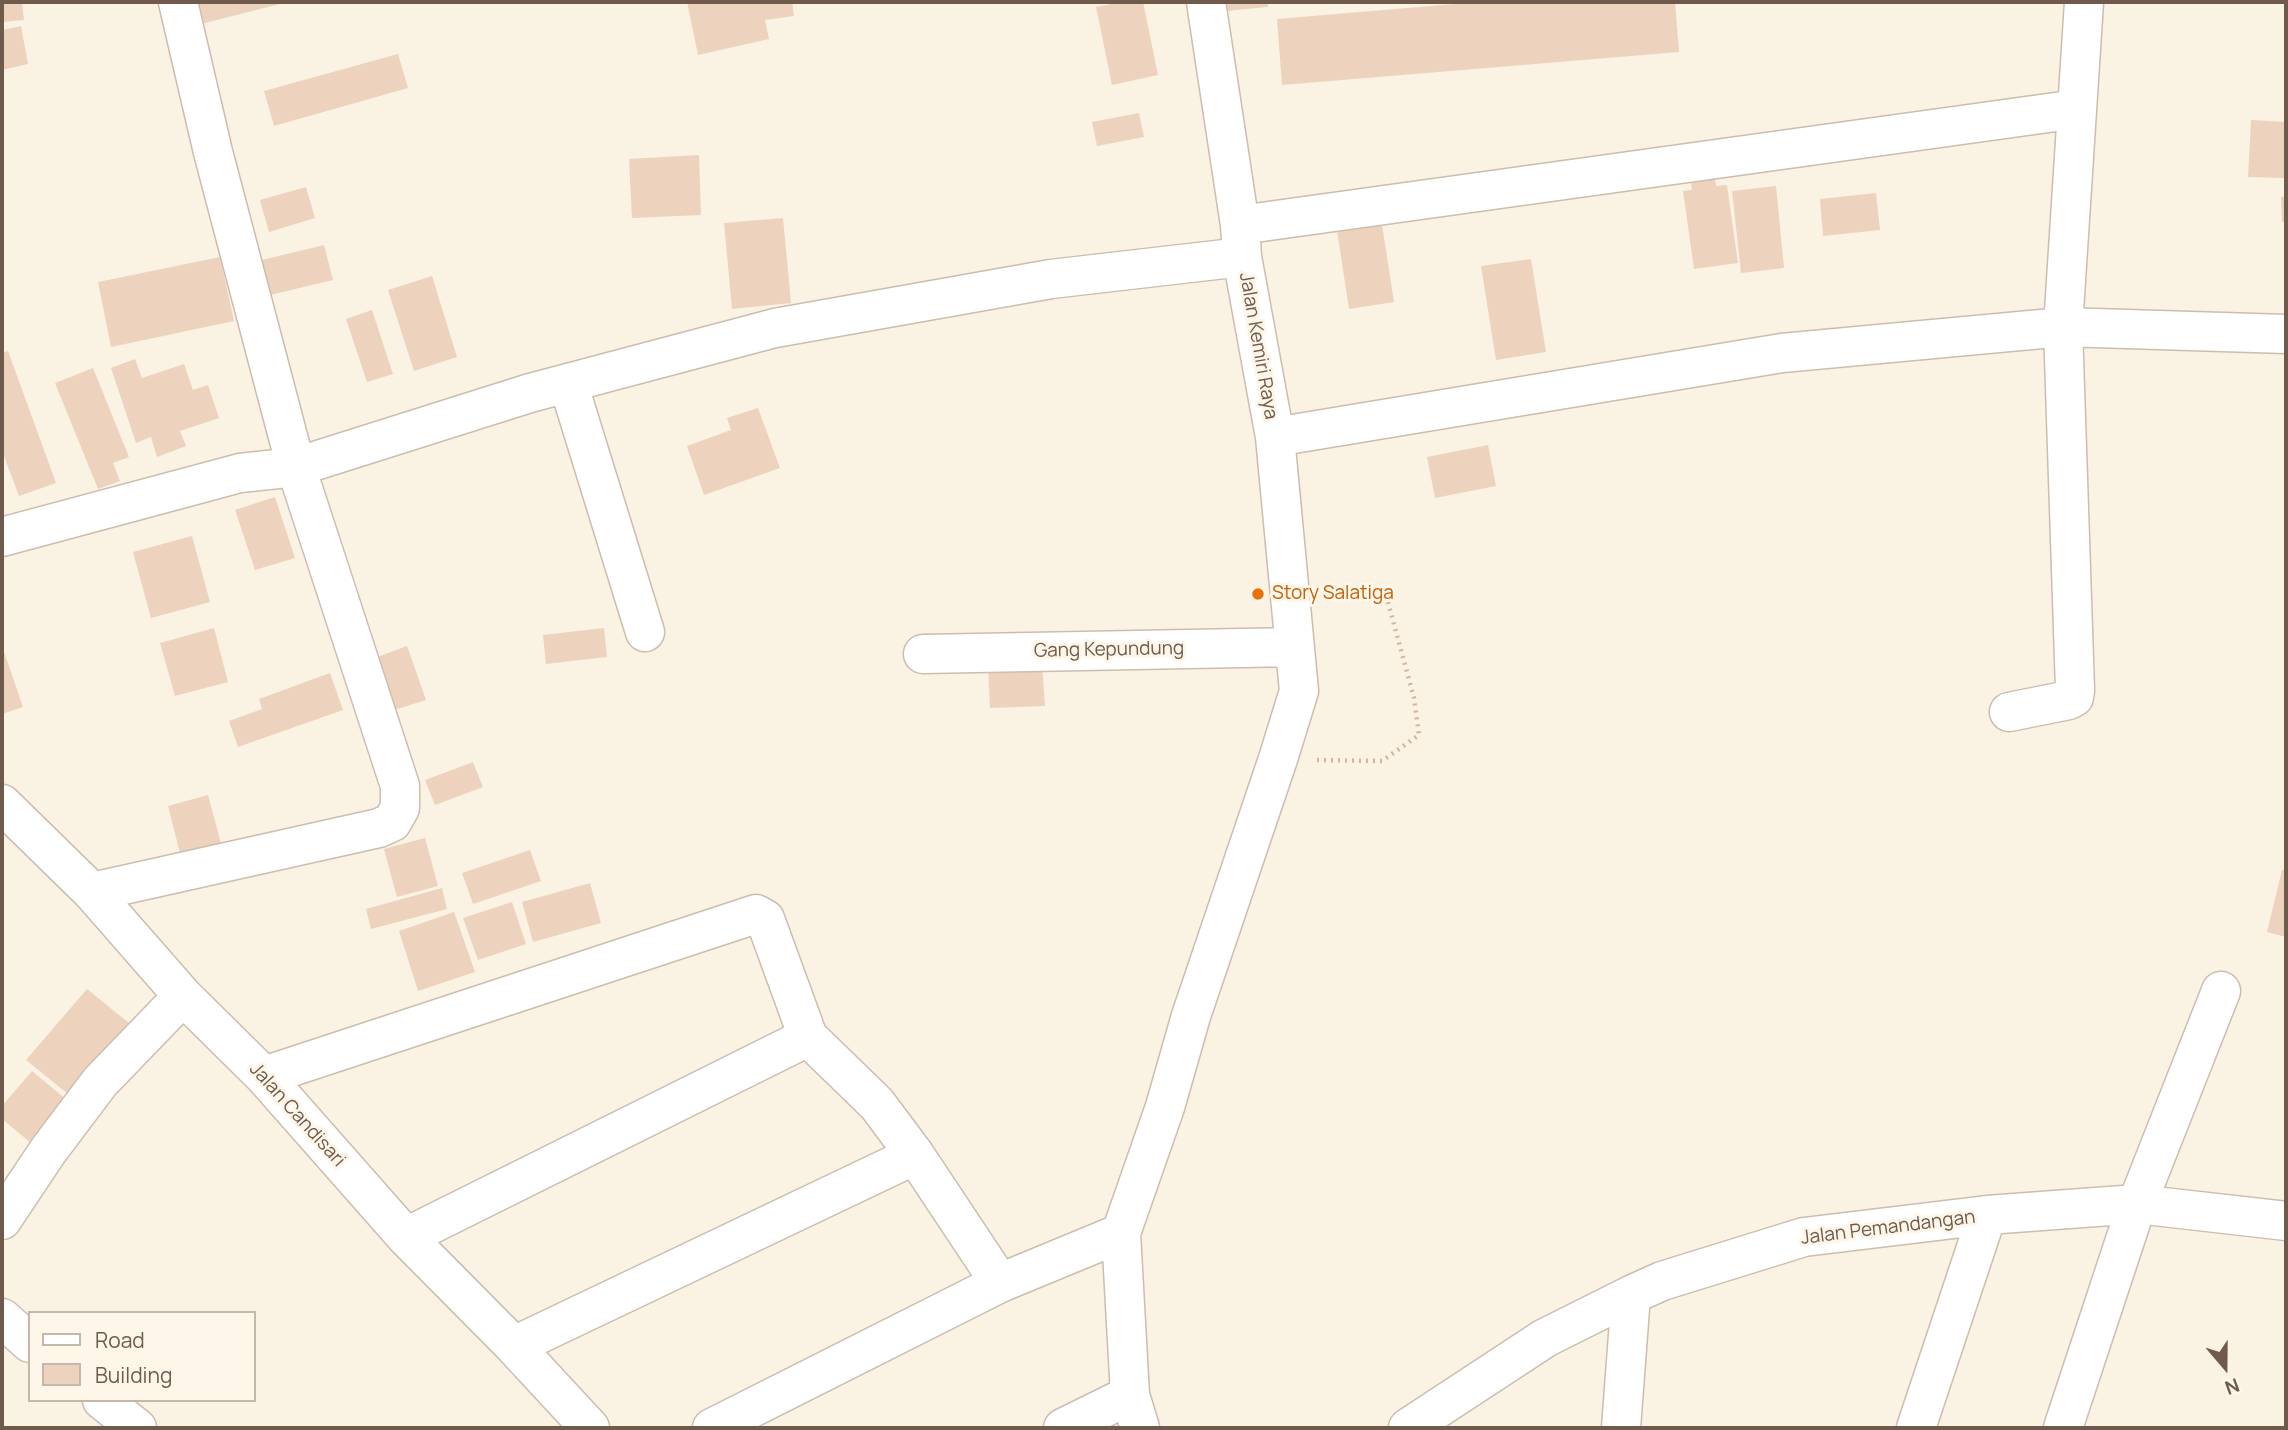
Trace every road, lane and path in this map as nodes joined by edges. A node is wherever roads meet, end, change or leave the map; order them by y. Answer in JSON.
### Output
{"nodes":[{"id":1,"x":178,"y":2,"type":"edge"},
{"id":2,"x":1206,"y":2,"type":"edge"},
{"id":3,"x":2084,"y":2,"type":"edge"},
{"id":4,"x":2077,"y":109,"type":"junction"},
{"id":5,"x":1241,"y":241,"type":"junction"},
{"id":6,"x":2063,"y":327,"type":"junction"},
{"id":7,"x":2286,"y":334,"type":"edge"},
{"id":8,"x":568,"y":383,"type":"junction"},
{"id":9,"x":1275,"y":437,"type":"junction"},
{"id":10,"x":296,"y":467,"type":"junction"},
{"id":11,"x":2,"y":537,"type":"edge"},
{"id":12,"x":1384,"y":584,"type":"dead end"},
{"id":13,"x":645,"y":632,"type":"dead end"},
{"id":14,"x":1295,"y":647,"type":"junction"},
{"id":15,"x":923,"y":654,"type":"dead end"},
{"id":16,"x":2009,"y":712,"type":"dead end"},
{"id":17,"x":1278,"y":759,"type":"junction"},
{"id":18,"x":2,"y":804,"type":"edge"},
{"id":19,"x":92,"y":892,"type":"junction"},
{"id":20,"x":2221,"y":991,"type":"dead end"},
{"id":21,"x":183,"y":996,"type":"junction"},
{"id":22,"x":808,"y":1037,"type":"junction"},
{"id":23,"x":264,"y":1076,"type":"junction"},
{"id":24,"x":915,"y":1155,"type":"junction"},
{"id":25,"x":2137,"y":1205,"type":"junction"},
{"id":26,"x":2285,"y":1214,"type":"edge"},
{"id":27,"x":1987,"y":1215,"type":"junction"},
{"id":28,"x":2,"y":1220,"type":"edge"},
{"id":29,"x":1121,"y":1233,"type":"junction"},
{"id":30,"x":406,"y":1237,"type":"junction"},
{"id":31,"x":1000,"y":1283,"type":"junction"},
{"id":32,"x":1631,"y":1296,"type":"junction"},
{"id":33,"x":2,"y":1318,"type":"edge"},
{"id":34,"x":28,"y":1341,"type":"edge"},
{"id":35,"x":514,"y":1346,"type":"junction"},
{"id":36,"x":104,"y":1402,"type":"edge"},
{"id":37,"x":1135,"y":1412,"type":"edge"},
{"id":38,"x":137,"y":1428,"type":"edge"},
{"id":39,"x":590,"y":1428,"type":"edge"},
{"id":40,"x":712,"y":1428,"type":"edge"},
{"id":41,"x":1063,"y":1428,"type":"edge"},
{"id":42,"x":1408,"y":1428,"type":"edge"},
{"id":43,"x":1621,"y":1428,"type":"edge"},
{"id":44,"x":1916,"y":1428,"type":"edge"},
{"id":45,"x":2063,"y":1428,"type":"edge"}],
"edges":[{"from":1,"to":10,"type":"street"},
{"from":2,"to":5,"type":"street","name":"Jalan Kemiri Raya"},
{"from":3,"to":4,"type":"street"},
{"from":4,"to":5,"type":"street"},
{"from":4,"to":6,"type":"street"},
{"from":5,"to":8,"type":"street"},
{"from":5,"to":9,"type":"street","name":"Jalan Kemiri Raya"},
{"from":6,"to":7,"type":"street"},
{"from":6,"to":9,"type":"street"},
{"from":6,"to":16,"type":"street"},
{"from":8,"to":10,"type":"street"},
{"from":8,"to":13,"type":"street"},
{"from":9,"to":14,"type":"street","name":"Jalan Kemiri Raya"},
{"from":10,"to":11,"type":"street"},
{"from":10,"to":19,"type":"street"},
{"from":12,"to":17,"type":"path"},
{"from":14,"to":15,"type":"street","name":"Gang Kepundung"},
{"from":14,"to":17,"type":"street","name":"Jalan Kemiri Raya"},
{"from":17,"to":29,"type":"street"},
{"from":18,"to":19,"type":"street","name":"Jalan Candisari"},
{"from":19,"to":21,"type":"street","name":"Jalan Candisari"},
{"from":20,"to":25,"type":"street"},
{"from":21,"to":23,"type":"street","name":"Jalan Candisari"},
{"from":21,"to":28,"type":"street"},
{"from":22,"to":23,"type":"street"},
{"from":22,"to":24,"type":"street"},
{"from":22,"to":30,"type":"street"},
{"from":23,"to":30,"type":"street","name":"Jalan Candisari"},
{"from":24,"to":31,"type":"street"},
{"from":24,"to":35,"type":"street"},
{"from":25,"to":26,"type":"street","name":"Jalan Pemandangan"},
{"from":25,"to":27,"type":"street","name":"Jalan Pemandangan"},
{"from":25,"to":45,"type":"street"},
{"from":27,"to":32,"type":"street","name":"Jalan Pemandangan"},
{"from":27,"to":44,"type":"street"},
{"from":29,"to":31,"type":"street"},
{"from":29,"to":37,"type":"street"},
{"from":30,"to":35,"type":"street","name":"Jalan Candisari"},
{"from":31,"to":40,"type":"street"},
{"from":32,"to":42,"type":"street","name":"Jalan Pemandangan"},
{"from":32,"to":43,"type":"street"},
{"from":33,"to":34,"type":"street"},
{"from":35,"to":39,"type":"street","name":"Jalan Candisari"},
{"from":36,"to":38,"type":"street"},
{"from":37,"to":41,"type":"street"}]}
